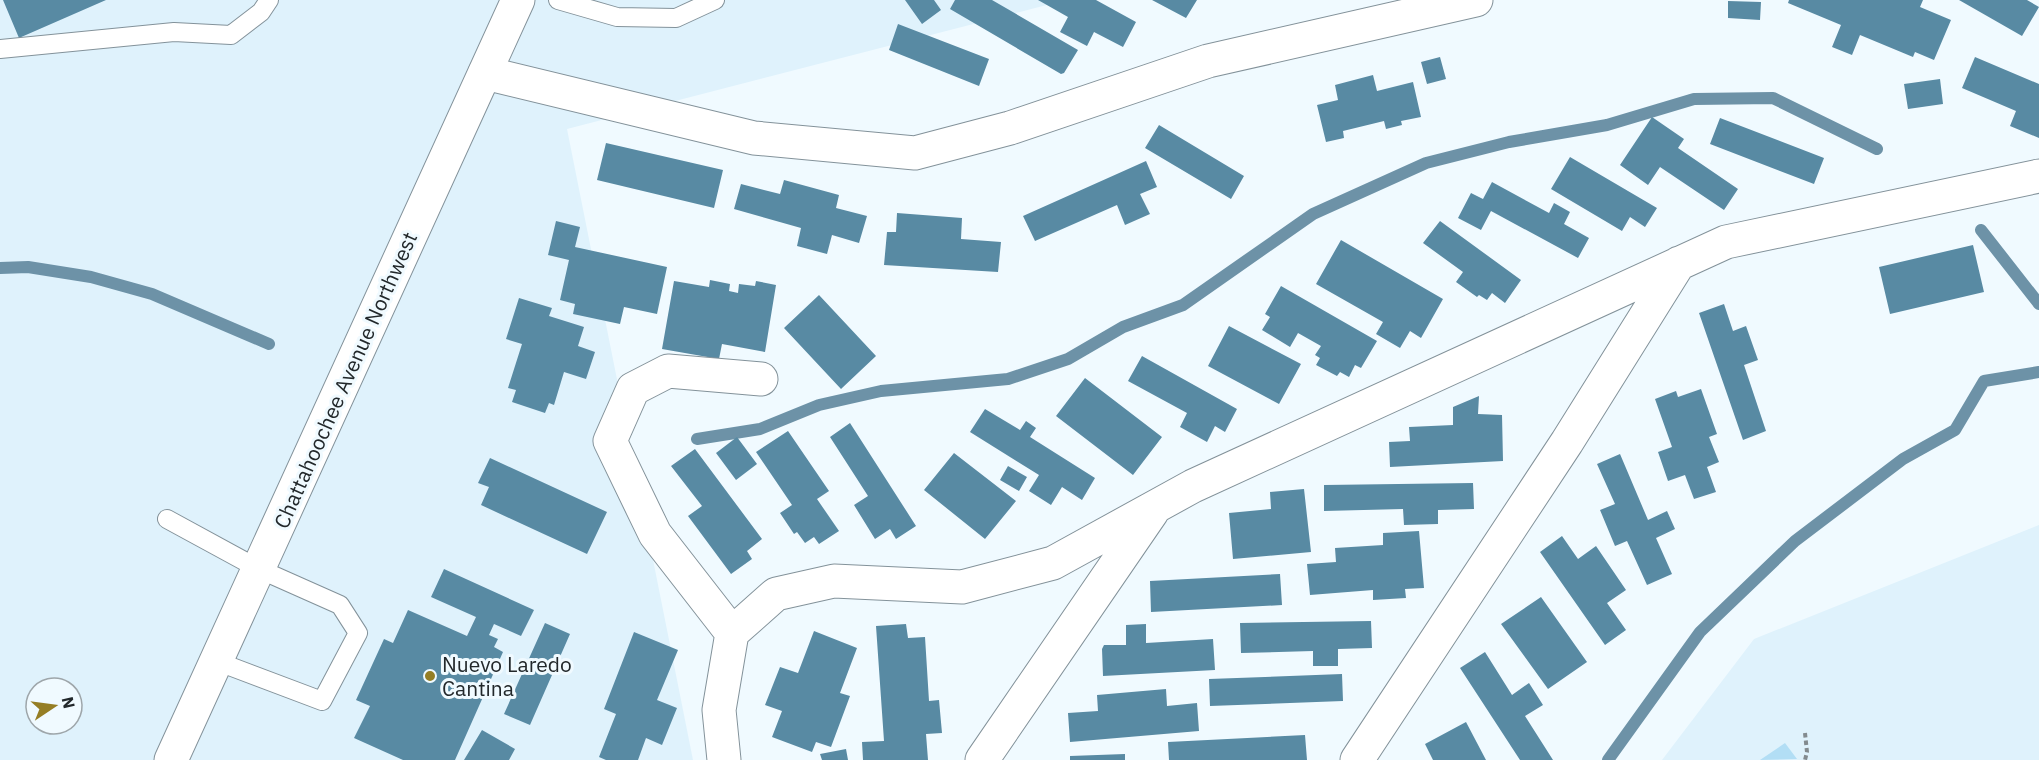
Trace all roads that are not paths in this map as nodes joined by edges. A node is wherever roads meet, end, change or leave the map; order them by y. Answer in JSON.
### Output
{"nodes":[{"id":1,"x":269,"y":0,"type":"edge"},
{"id":2,"x":518,"y":0,"type":"edge"},
{"id":3,"x":558,"y":0,"type":"edge"},
{"id":4,"x":715,"y":0,"type":"edge"},
{"id":5,"x":1476,"y":0,"type":"edge"},
{"id":6,"x":0,"y":49,"type":"edge"},
{"id":7,"x":485,"y":73,"type":"junction"},
{"id":8,"x":2039,"y":176,"type":"edge"},
{"id":9,"x":1679,"y":263,"type":"junction"},
{"id":10,"x":761,"y":379,"type":"dead end"},
{"id":11,"x":1156,"y":506,"type":"junction"},
{"id":12,"x":167,"y":519,"type":"dead end"},
{"id":13,"x":259,"y":569,"type":"junction"},
{"id":14,"x":732,"y":633,"type":"junction"},
{"id":15,"x":216,"y":661,"type":"junction"},
{"id":16,"x":171,"y":760,"type":"edge"},
{"id":17,"x":724,"y":760,"type":"edge"},
{"id":18,"x":982,"y":760,"type":"edge"},
{"id":19,"x":1357,"y":760,"type":"edge"}],
"edges":[{"from":1,"to":6,"type":"lane"},
{"from":2,"to":7,"type":"street","name":"Chattahoochee Avenue Northwest"},
{"from":3,"to":4,"type":"lane"},
{"from":5,"to":7,"type":"street"},
{"from":7,"to":13,"type":"street","name":"Chattahoochee Avenue Northwest"},
{"from":8,"to":9,"type":"street"},
{"from":9,"to":11,"type":"street"},
{"from":9,"to":19,"type":"street"},
{"from":10,"to":14,"type":"street"},
{"from":11,"to":14,"type":"street"},
{"from":11,"to":18,"type":"street"},
{"from":12,"to":13,"type":"lane"},
{"from":13,"to":15,"type":"street","name":"Chattahoochee Avenue Northwest"},
{"from":13,"to":15,"type":"lane"},
{"from":14,"to":17,"type":"street"},
{"from":15,"to":16,"type":"street","name":"Chattahoochee Avenue Northwest"}]}
